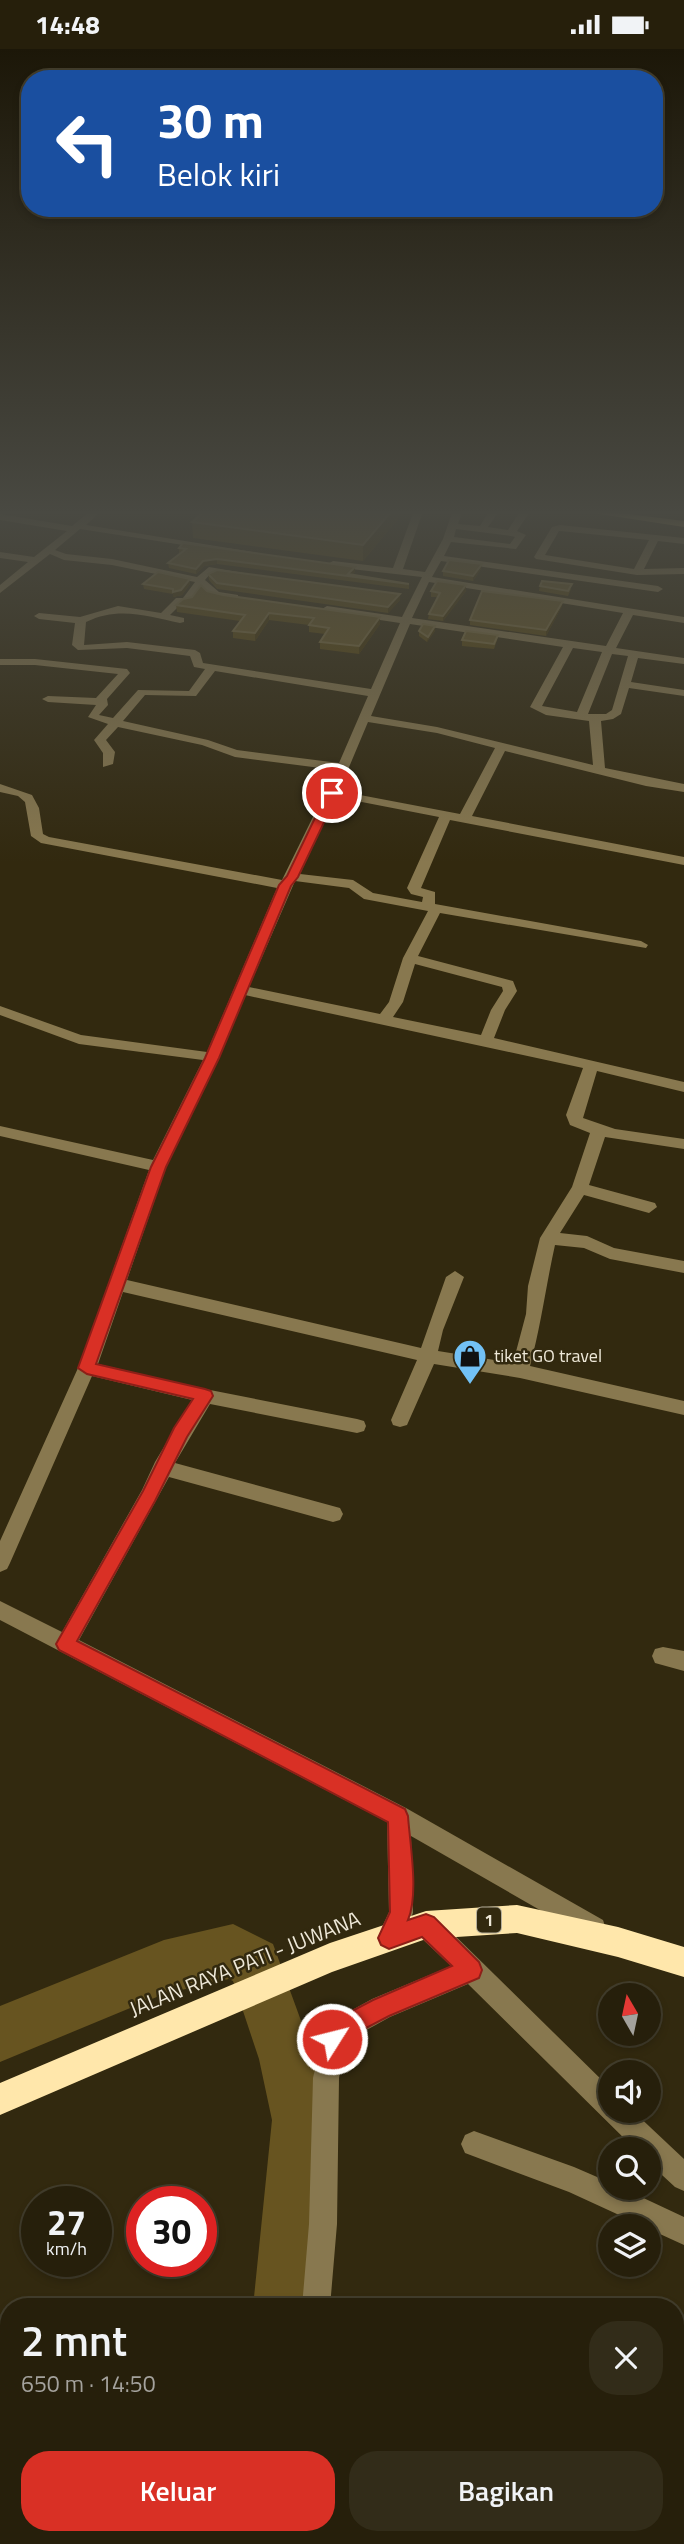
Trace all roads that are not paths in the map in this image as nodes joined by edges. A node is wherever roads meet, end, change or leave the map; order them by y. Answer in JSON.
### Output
{"nodes":[{"id":1,"x":80,"y":629,"type":"edge"},
{"id":2,"x":403,"y":629,"type":"edge"},
{"id":3,"x":468,"y":629,"type":"edge"},
{"id":4,"x":621,"y":629,"type":"edge"},
{"id":5,"x":569,"y":645,"type":"junction"},
{"id":6,"x":82,"y":648,"type":"junction"},
{"id":7,"x":608,"y":650,"type":"junction"},
{"id":8,"x":634,"y":653,"type":"junction"},
{"id":9,"x":684,"y":661,"type":"edge"},
{"id":10,"x":0,"y":662,"type":"edge"},
{"id":11,"x":70,"y":665,"type":"junction"},
{"id":12,"x":212,"y":669,"type":"junction"},
{"id":13,"x":625,"y":684,"type":"junction"},
{"id":14,"x":373,"y":692,"type":"junction"},
{"id":15,"x":684,"y":692,"type":"edge"},
{"id":16,"x":48,"y":699,"type":"dead end"},
{"id":17,"x":102,"y":702,"type":"junction"},
{"id":18,"x":581,"y":716,"type":"junction"},
{"id":19,"x":363,"y":718,"type":"junction"},
{"id":20,"x":595,"y":718,"type":"junction"},
{"id":21,"x":117,"y":722,"type":"junction"},
{"id":22,"x":501,"y":747,"type":"junction"},
{"id":23,"x":107,"y":764,"type":"dead end"},
{"id":24,"x":342,"y":767,"type":"junction"},
{"id":25,"x":600,"y":771,"type":"junction"},
{"id":26,"x":0,"y":788,"type":"edge"},
{"id":27,"x":684,"y":788,"type":"edge"},
{"id":28,"x":332,"y":793,"type":"junction"},
{"id":29,"x":446,"y":815,"type":"junction"},
{"id":30,"x":464,"y":819,"type":"junction"},
{"id":31,"x":684,"y":861,"type":"edge"},
{"id":32,"x":289,"y":881,"type":"junction"},
{"id":33,"x":432,"y":907,"type":"junction"},
{"id":34,"x":641,"y":945,"type":"dead end"},
{"id":35,"x":411,"y":958,"type":"junction"},
{"id":36,"x":242,"y":990,"type":"junction"},
{"id":37,"x":0,"y":1010,"type":"edge"},
{"id":38,"x":383,"y":1021,"type":"junction"},
{"id":39,"x":486,"y":1041,"type":"junction"},
{"id":40,"x":212,"y":1058,"type":"junction"},
{"id":41,"x":590,"y":1066,"type":"junction"},
{"id":42,"x":684,"y":1087,"type":"edge"},
{"id":43,"x":599,"y":1130,"type":"junction"},
{"id":44,"x":0,"y":1131,"type":"edge"},
{"id":45,"x":684,"y":1144,"type":"edge"},
{"id":46,"x":158,"y":1167,"type":"junction"},
{"id":47,"x":580,"y":1188,"type":"junction"},
{"id":48,"x":649,"y":1207,"type":"dead end"},
{"id":49,"x":548,"y":1238,"type":"junction"},
{"id":50,"x":684,"y":1267,"type":"edge"},
{"id":51,"x":454,"y":1277,"type":"dead end"},
{"id":52,"x":117,"y":1284,"type":"junction"},
{"id":53,"x":428,"y":1356,"type":"junction"},
{"id":54,"x":87,"y":1368,"type":"junction"},
{"id":55,"x":520,"y":1371,"type":"junction"},
{"id":56,"x":205,"y":1396,"type":"junction"},
{"id":57,"x":684,"y":1408,"type":"edge"},
{"id":58,"x":400,"y":1420,"type":"dead end"},
{"id":59,"x":356,"y":1426,"type":"dead end"},
{"id":60,"x":162,"y":1467,"type":"junction"},
{"id":61,"x":333,"y":1514,"type":"dead end"},
{"id":62,"x":0,"y":1563,"type":"edge"},
{"id":63,"x":0,"y":1610,"type":"edge"},
{"id":64,"x":65,"y":1644,"type":"junction"},
{"id":65,"x":398,"y":1816,"type":"junction"},
{"id":66,"x":426,"y":1925,"type":"junction"},
{"id":67,"x":389,"y":1938,"type":"junction"},
{"id":68,"x":618,"y":1943,"type":"junction"},
{"id":69,"x":684,"y":1962,"type":"edge"},
{"id":70,"x":471,"y":1970,"type":"junction"},
{"id":71,"x":598,"y":2094,"type":"edge"},
{"id":72,"x":0,"y":2099,"type":"edge"},
{"id":73,"x":627,"y":2123,"type":"edge"},
{"id":74,"x":474,"y":2144,"type":"dead end"},
{"id":75,"x":684,"y":2178,"type":"edge"},
{"id":76,"x":684,"y":2231,"type":"edge"},
{"id":77,"x":317,"y":2298,"type":"edge"}],
"edges":[{"from":1,"to":6,"type":"street"},
{"from":2,"to":14,"type":"street"},
{"from":3,"to":5,"type":"street"},
{"from":4,"to":7,"type":"street"},
{"from":5,"to":7,"type":"street"},
{"from":5,"to":18,"type":"street"},
{"from":6,"to":11,"type":"street"},
{"from":6,"to":12,"type":"street"},
{"from":7,"to":8,"type":"street"},
{"from":7,"to":18,"type":"street"},
{"from":8,"to":9,"type":"street"},
{"from":8,"to":13,"type":"street"},
{"from":10,"to":11,"type":"street"},
{"from":11,"to":17,"type":"street"},
{"from":12,"to":14,"type":"street"},
{"from":12,"to":21,"type":"street"},
{"from":13,"to":15,"type":"street"},
{"from":13,"to":20,"type":"street"},
{"from":14,"to":19,"type":"street"},
{"from":16,"to":17,"type":"street"},
{"from":17,"to":21,"type":"street"},
{"from":18,"to":20,"type":"street"},
{"from":19,"to":22,"type":"street"},
{"from":19,"to":24,"type":"street"},
{"from":20,"to":25,"type":"street"},
{"from":21,"to":23,"type":"street"},
{"from":21,"to":24,"type":"street"},
{"from":22,"to":25,"type":"street"},
{"from":22,"to":30,"type":"street"},
{"from":24,"to":28,"type":"street"},
{"from":25,"to":27,"type":"street"},
{"from":26,"to":32,"type":"street"},
{"from":28,"to":29,"type":"street"},
{"from":28,"to":32,"type":"street"},
{"from":29,"to":30,"type":"street"},
{"from":29,"to":33,"type":"street"},
{"from":30,"to":31,"type":"street"},
{"from":32,"to":33,"type":"street"},
{"from":32,"to":36,"type":"street"},
{"from":33,"to":34,"type":"street"},
{"from":33,"to":35,"type":"street"},
{"from":35,"to":38,"type":"street"},
{"from":35,"to":39,"type":"street"},
{"from":36,"to":38,"type":"street"},
{"from":36,"to":40,"type":"street"},
{"from":37,"to":40,"type":"street"},
{"from":38,"to":39,"type":"street"},
{"from":39,"to":41,"type":"street"},
{"from":40,"to":46,"type":"street"},
{"from":41,"to":42,"type":"street"},
{"from":41,"to":43,"type":"street"},
{"from":43,"to":45,"type":"street"},
{"from":43,"to":47,"type":"street"},
{"from":44,"to":46,"type":"street"},
{"from":46,"to":52,"type":"street"},
{"from":47,"to":48,"type":"street"},
{"from":47,"to":49,"type":"street"},
{"from":49,"to":50,"type":"street"},
{"from":49,"to":55,"type":"street"},
{"from":51,"to":53,"type":"street"},
{"from":52,"to":53,"type":"street"},
{"from":52,"to":54,"type":"street"},
{"from":53,"to":55,"type":"street"},
{"from":53,"to":58,"type":"street"},
{"from":54,"to":56,"type":"street"},
{"from":54,"to":62,"type":"street"},
{"from":55,"to":57,"type":"street"},
{"from":56,"to":59,"type":"street"},
{"from":56,"to":60,"type":"street"},
{"from":60,"to":61,"type":"street"},
{"from":60,"to":64,"type":"street"},
{"from":63,"to":64,"type":"street"},
{"from":64,"to":65,"type":"street"},
{"from":65,"to":67,"type":"street"},
{"from":65,"to":68,"type":"street"},
{"from":66,"to":67,"type":"highway","name":"JALAN RAYA PATI - JUWANA","number":"1"},
{"from":66,"to":68,"type":"highway","name":"JALAN RAYA PATI - JUWANA","number":"1"},
{"from":66,"to":70,"type":"street"},
{"from":67,"to":72,"type":"highway","name":"JALAN RAYA PATI - JUWANA","number":"1"},
{"from":68,"to":69,"type":"highway","name":"JALAN RAYA PATI - JUWANA","number":"1"},
{"from":70,"to":71,"type":"street"},
{"from":70,"to":77,"type":"street"},
{"from":73,"to":75,"type":"street"},
{"from":74,"to":76,"type":"street"}]}
